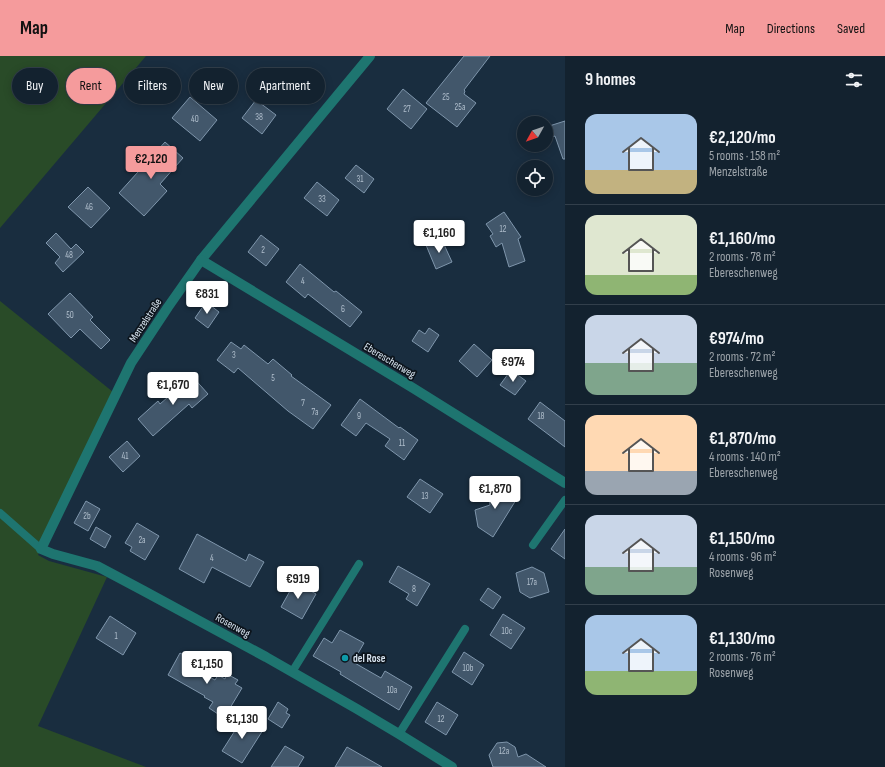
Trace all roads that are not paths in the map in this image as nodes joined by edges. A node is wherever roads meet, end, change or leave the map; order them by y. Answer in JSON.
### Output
{"nodes":[{"id":1,"x":370,"y":56,"type":"edge"},
{"id":2,"x":201,"y":260,"type":"junction"},
{"id":3,"x":565,"y":482,"type":"edge"},
{"id":4,"x":565,"y":500,"type":"edge"},
{"id":5,"x":0,"y":513,"type":"edge"},
{"id":6,"x":533,"y":545,"type":"dead end"},
{"id":7,"x":41,"y":549,"type":"junction"},
{"id":8,"x":359,"y":564,"type":"dead end"},
{"id":9,"x":465,"y":630,"type":"dead end"},
{"id":10,"x":292,"y":672,"type":"junction"},
{"id":11,"x":399,"y":734,"type":"junction"},
{"id":12,"x":452,"y":767,"type":"edge"}],
"edges":[{"from":1,"to":2,"type":"street","name":"Menzelstraße"},
{"from":2,"to":3,"type":"street","name":"Ebereschenweg"},
{"from":2,"to":7,"type":"street","name":"Menzelstraße"},
{"from":4,"to":6,"type":"lane"},
{"from":5,"to":7,"type":"lane","name":"Rosenweg"},
{"from":7,"to":10,"type":"street","name":"Rosenweg"},
{"from":8,"to":10,"type":"lane"},
{"from":9,"to":11,"type":"lane"},
{"from":10,"to":11,"type":"street","name":"Rosenweg"},
{"from":11,"to":12,"type":"street","name":"Rosenweg"}]}
